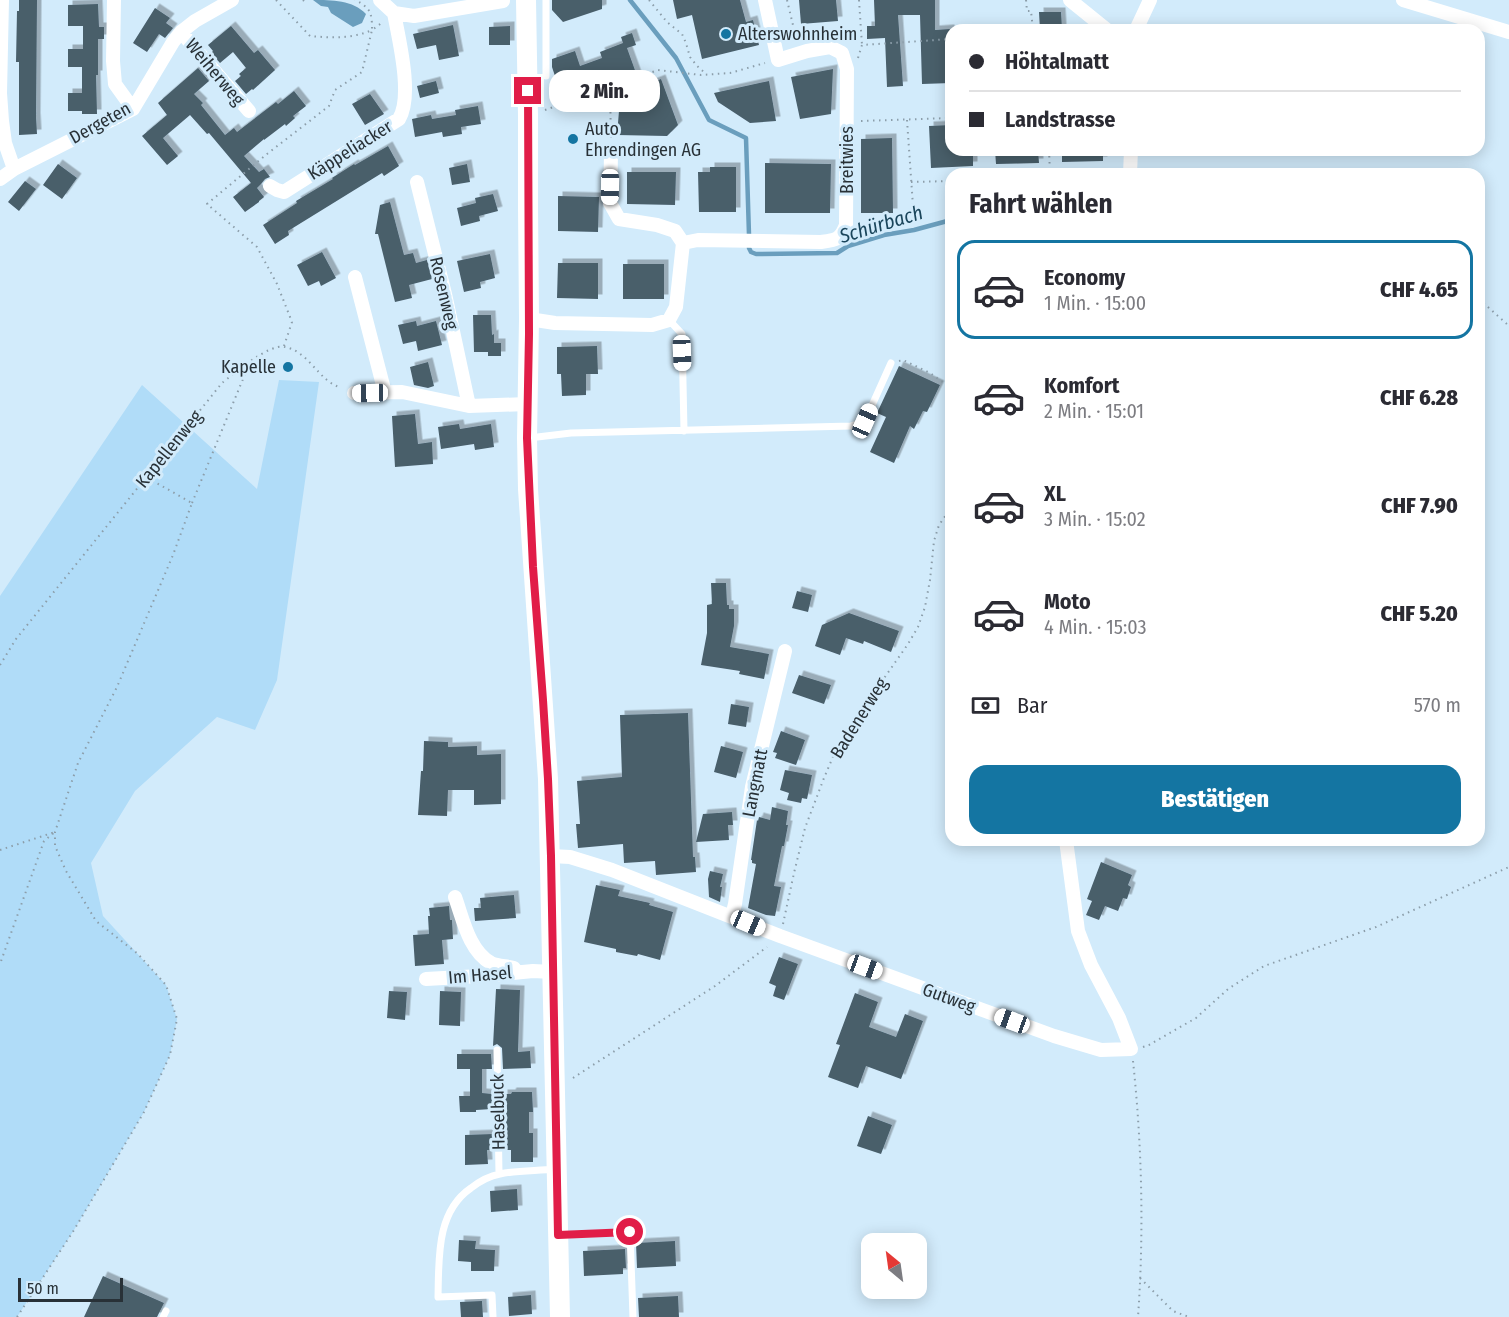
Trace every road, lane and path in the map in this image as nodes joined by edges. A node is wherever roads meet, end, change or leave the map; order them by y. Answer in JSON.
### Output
{"nodes":[{"id":1,"x":2,"y":0,"type":"edge"},
{"id":2,"x":114,"y":0,"type":"edge"},
{"id":3,"x":276,"y":0,"type":"edge"},
{"id":4,"x":356,"y":0,"type":"edge"},
{"id":5,"x":380,"y":0,"type":"edge"},
{"id":6,"x":526,"y":0,"type":"edge"},
{"id":7,"x":546,"y":0,"type":"edge"},
{"id":8,"x":649,"y":0,"type":"edge"},
{"id":9,"x":765,"y":0,"type":"edge"},
{"id":10,"x":787,"y":0,"type":"edge"},
{"id":11,"x":859,"y":0,"type":"edge"},
{"id":12,"x":1026,"y":0,"type":"edge"},
{"id":13,"x":1071,"y":0,"type":"edge"},
{"id":14,"x":1150,"y":0,"type":"edge"},
{"id":15,"x":1403,"y":0,"type":"edge"},
{"id":16,"x":502,"y":1,"type":"edge"},
{"id":17,"x":224,"y":2,"type":"edge"},
{"id":18,"x":394,"y":13,"type":"junction"},
{"id":19,"x":1032,"y":24,"type":"edge"},
{"id":20,"x":1100,"y":24,"type":"edge"},
{"id":21,"x":1139,"y":24,"type":"edge"},
{"id":22,"x":1482,"y":24,"type":"edge"},
{"id":23,"x":1485,"y":25,"type":"edge"},
{"id":24,"x":372,"y":30,"type":"junction"},
{"id":25,"x":181,"y":32,"type":"junction"},
{"id":26,"x":1509,"y":32,"type":"edge"},
{"id":27,"x":945,"y":39,"type":"edge"},
{"id":28,"x":862,"y":45,"type":"junction"},
{"id":29,"x":799,"y":53,"type":"junction"},
{"id":30,"x":778,"y":60,"type":"junction"},
{"id":31,"x":845,"y":62,"type":"junction"},
{"id":32,"x":362,"y":72,"type":"dead end"},
{"id":33,"x":706,"y":74,"type":"junction"},
{"id":34,"x":546,"y":76,"type":"dead end"},
{"id":35,"x":610,"y":87,"type":"junction"},
{"id":36,"x":134,"y":109,"type":"junction"},
{"id":37,"x":249,"y":111,"type":"dead end"},
{"id":38,"x":528,"y":116,"type":"junction"},
{"id":39,"x":945,"y":118,"type":"edge"},
{"id":40,"x":907,"y":120,"type":"junction"},
{"id":41,"x":846,"y":121,"type":"junction"},
{"id":42,"x":611,"y":154,"type":"joint"},
{"id":43,"x":14,"y":169,"type":"junction"},
{"id":44,"x":0,"y":179,"type":"edge"},
{"id":45,"x":945,"y":181,"type":"edge"},
{"id":46,"x":417,"y":182,"type":"dead end"},
{"id":47,"x":911,"y":182,"type":"junction"},
{"id":48,"x":270,"y":186,"type":"dead end"},
{"id":49,"x":913,"y":206,"type":"dead end"},
{"id":50,"x":683,"y":243,"type":"junction"},
{"id":51,"x":355,"y":277,"type":"dead end"},
{"id":52,"x":1485,"y":304,"type":"edge"},
{"id":53,"x":529,"y":320,"type":"junction"},
{"id":54,"x":669,"y":320,"type":"junction"},
{"id":55,"x":1509,"y":326,"type":"edge"},
{"id":56,"x":252,"y":360,"type":"junction"},
{"id":57,"x":891,"y":363,"type":"joint"},
{"id":58,"x":945,"y":384,"type":"edge"},
{"id":59,"x":354,"y":393,"type":"joint"},
{"id":60,"x":385,"y":393,"type":"junction"},
{"id":61,"x":527,"y":404,"type":"junction"},
{"id":62,"x":469,"y":406,"type":"junction"},
{"id":63,"x":684,"y":431,"type":"junction"},
{"id":64,"x":527,"y":438,"type":"junction"},
{"id":65,"x":146,"y":477,"type":"junction"},
{"id":66,"x":192,"y":502,"type":"junction"},
{"id":67,"x":945,"y":516,"type":"edge"},
{"id":68,"x":785,"y":651,"type":"dead end"},
{"id":69,"x":0,"y":665,"type":"edge"},
{"id":70,"x":55,"y":832,"type":"junction"},
{"id":71,"x":1067,"y":846,"type":"edge"},
{"id":72,"x":0,"y":850,"type":"edge"},
{"id":73,"x":551,"y":856,"type":"junction"},
{"id":74,"x":1509,"y":867,"type":"edge"},
{"id":75,"x":455,"y":897,"type":"dead end"},
{"id":76,"x":732,"y":916,"type":"junction"},
{"id":77,"x":780,"y":936,"type":"junction"},
{"id":78,"x":0,"y":964,"type":"edge"},
{"id":79,"x":543,"y":971,"type":"junction"},
{"id":80,"x":426,"y":979,"type":"dead end"},
{"id":81,"x":1131,"y":1049,"type":"junction"},
{"id":82,"x":497,"y":1050,"type":"dead end"},
{"id":83,"x":555,"y":1089,"type":"junction"},
{"id":84,"x":557,"y":1169,"type":"junction"},
{"id":85,"x":499,"y":1174,"type":"junction"},
{"id":86,"x":558,"y":1235,"type":"junction"},
{"id":87,"x":1140,"y":1278,"type":"junction"},
{"id":88,"x":17,"y":1317,"type":"edge"},
{"id":89,"x":493,"y":1317,"type":"edge"},
{"id":90,"x":560,"y":1317,"type":"edge"},
{"id":91,"x":633,"y":1317,"type":"edge"},
{"id":92,"x":1137,"y":1317,"type":"edge"},
{"id":93,"x":1189,"y":1317,"type":"edge"}],
"edges":[{"from":1,"to":43,"type":"street"},
{"from":2,"to":36,"type":"street"},
{"from":3,"to":24,"type":"path"},
{"from":4,"to":24,"type":"path"},
{"from":5,"to":18,"type":"street"},
{"from":6,"to":38,"type":"main road"},
{"from":7,"to":34,"type":"lane"},
{"from":8,"to":33,"type":"path"},
{"from":9,"to":30,"type":"street"},
{"from":10,"to":29,"type":"path"},
{"from":11,"to":28,"type":"path"},
{"from":12,"to":19,"type":"path"},
{"from":13,"to":20,"type":"street"},
{"from":14,"to":21,"type":"street"},
{"from":15,"to":22,"type":"street"},
{"from":16,"to":18,"type":"street"},
{"from":17,"to":25,"type":"street","name":"Dergeten"},
{"from":18,"to":24,"type":"path"},
{"from":18,"to":48,"type":"street","name":"Käppeliacker"},
{"from":23,"to":26,"type":"street"},
{"from":24,"to":32,"type":"path"},
{"from":25,"to":36,"type":"street","name":"Dergeten"},
{"from":25,"to":37,"type":"street","name":"Weiherweg"},
{"from":27,"to":28,"type":"path"},
{"from":28,"to":31,"type":"path"},
{"from":29,"to":30,"type":"street"},
{"from":29,"to":31,"type":"street"},
{"from":30,"to":33,"type":"path"},
{"from":31,"to":41,"type":"street","name":"Breitwies"},
{"from":33,"to":35,"type":"path"},
{"from":35,"to":38,"type":"path"},
{"from":35,"to":42,"type":"path"},
{"from":36,"to":43,"type":"street","name":"Dergeten"},
{"from":38,"to":53,"type":"main road"},
{"from":39,"to":40,"type":"path"},
{"from":40,"to":41,"type":"path"},
{"from":40,"to":47,"type":"path"},
{"from":41,"to":50,"type":"street","name":"Breitwies"},
{"from":42,"to":50,"type":"street"},
{"from":43,"to":44,"type":"street","name":"Dergeten"},
{"from":45,"to":47,"type":"path"},
{"from":46,"to":62,"type":"street","name":"Rosenweg"},
{"from":47,"to":49,"type":"path"},
{"from":50,"to":54,"type":"street"},
{"from":51,"to":60,"type":"street"},
{"from":52,"to":55,"type":"path"},
{"from":53,"to":54,"type":"street"},
{"from":53,"to":61,"type":"main road"},
{"from":54,"to":63,"type":"lane"},
{"from":56,"to":59,"type":"path","name":"Kapellenweg"},
{"from":56,"to":65,"type":"path","name":"Kapellenweg"},
{"from":56,"to":66,"type":"path"},
{"from":57,"to":58,"type":"path"},
{"from":57,"to":63,"type":"lane"},
{"from":59,"to":60,"type":"street"},
{"from":60,"to":62,"type":"street"},
{"from":61,"to":62,"type":"street"},
{"from":61,"to":64,"type":"main road"},
{"from":63,"to":64,"type":"lane"},
{"from":64,"to":73,"type":"main road"},
{"from":65,"to":66,"type":"path"},
{"from":65,"to":69,"type":"path","name":"Kapellenweg"},
{"from":66,"to":70,"type":"path"},
{"from":67,"to":77,"type":"path","name":"Badenerweg"},
{"from":68,"to":76,"type":"street","name":"Langmatt"},
{"from":70,"to":72,"type":"path"},
{"from":70,"to":78,"type":"path"},
{"from":70,"to":88,"type":"path"},
{"from":71,"to":81,"type":"street"},
{"from":73,"to":76,"type":"street","name":"Gutweg"},
{"from":73,"to":79,"type":"main road"},
{"from":74,"to":81,"type":"path"},
{"from":75,"to":79,"type":"street","name":"Im Hasel"},
{"from":76,"to":77,"type":"street","name":"Gutweg"},
{"from":77,"to":81,"type":"street","name":"Gutweg"},
{"from":77,"to":83,"type":"path"},
{"from":79,"to":80,"type":"street","name":"Im Hasel"},
{"from":79,"to":83,"type":"main road"},
{"from":81,"to":87,"type":"path"},
{"from":82,"to":85,"type":"lane","name":"Haselbuck"},
{"from":83,"to":84,"type":"main road"},
{"from":84,"to":85,"type":"lane","name":"Haselbuck"},
{"from":84,"to":86,"type":"main road"},
{"from":85,"to":89,"type":"lane","name":"Haselbuck"},
{"from":86,"to":90,"type":"main road"},
{"from":86,"to":91,"type":"lane"},
{"from":87,"to":92,"type":"path"},
{"from":87,"to":93,"type":"path"}]}
